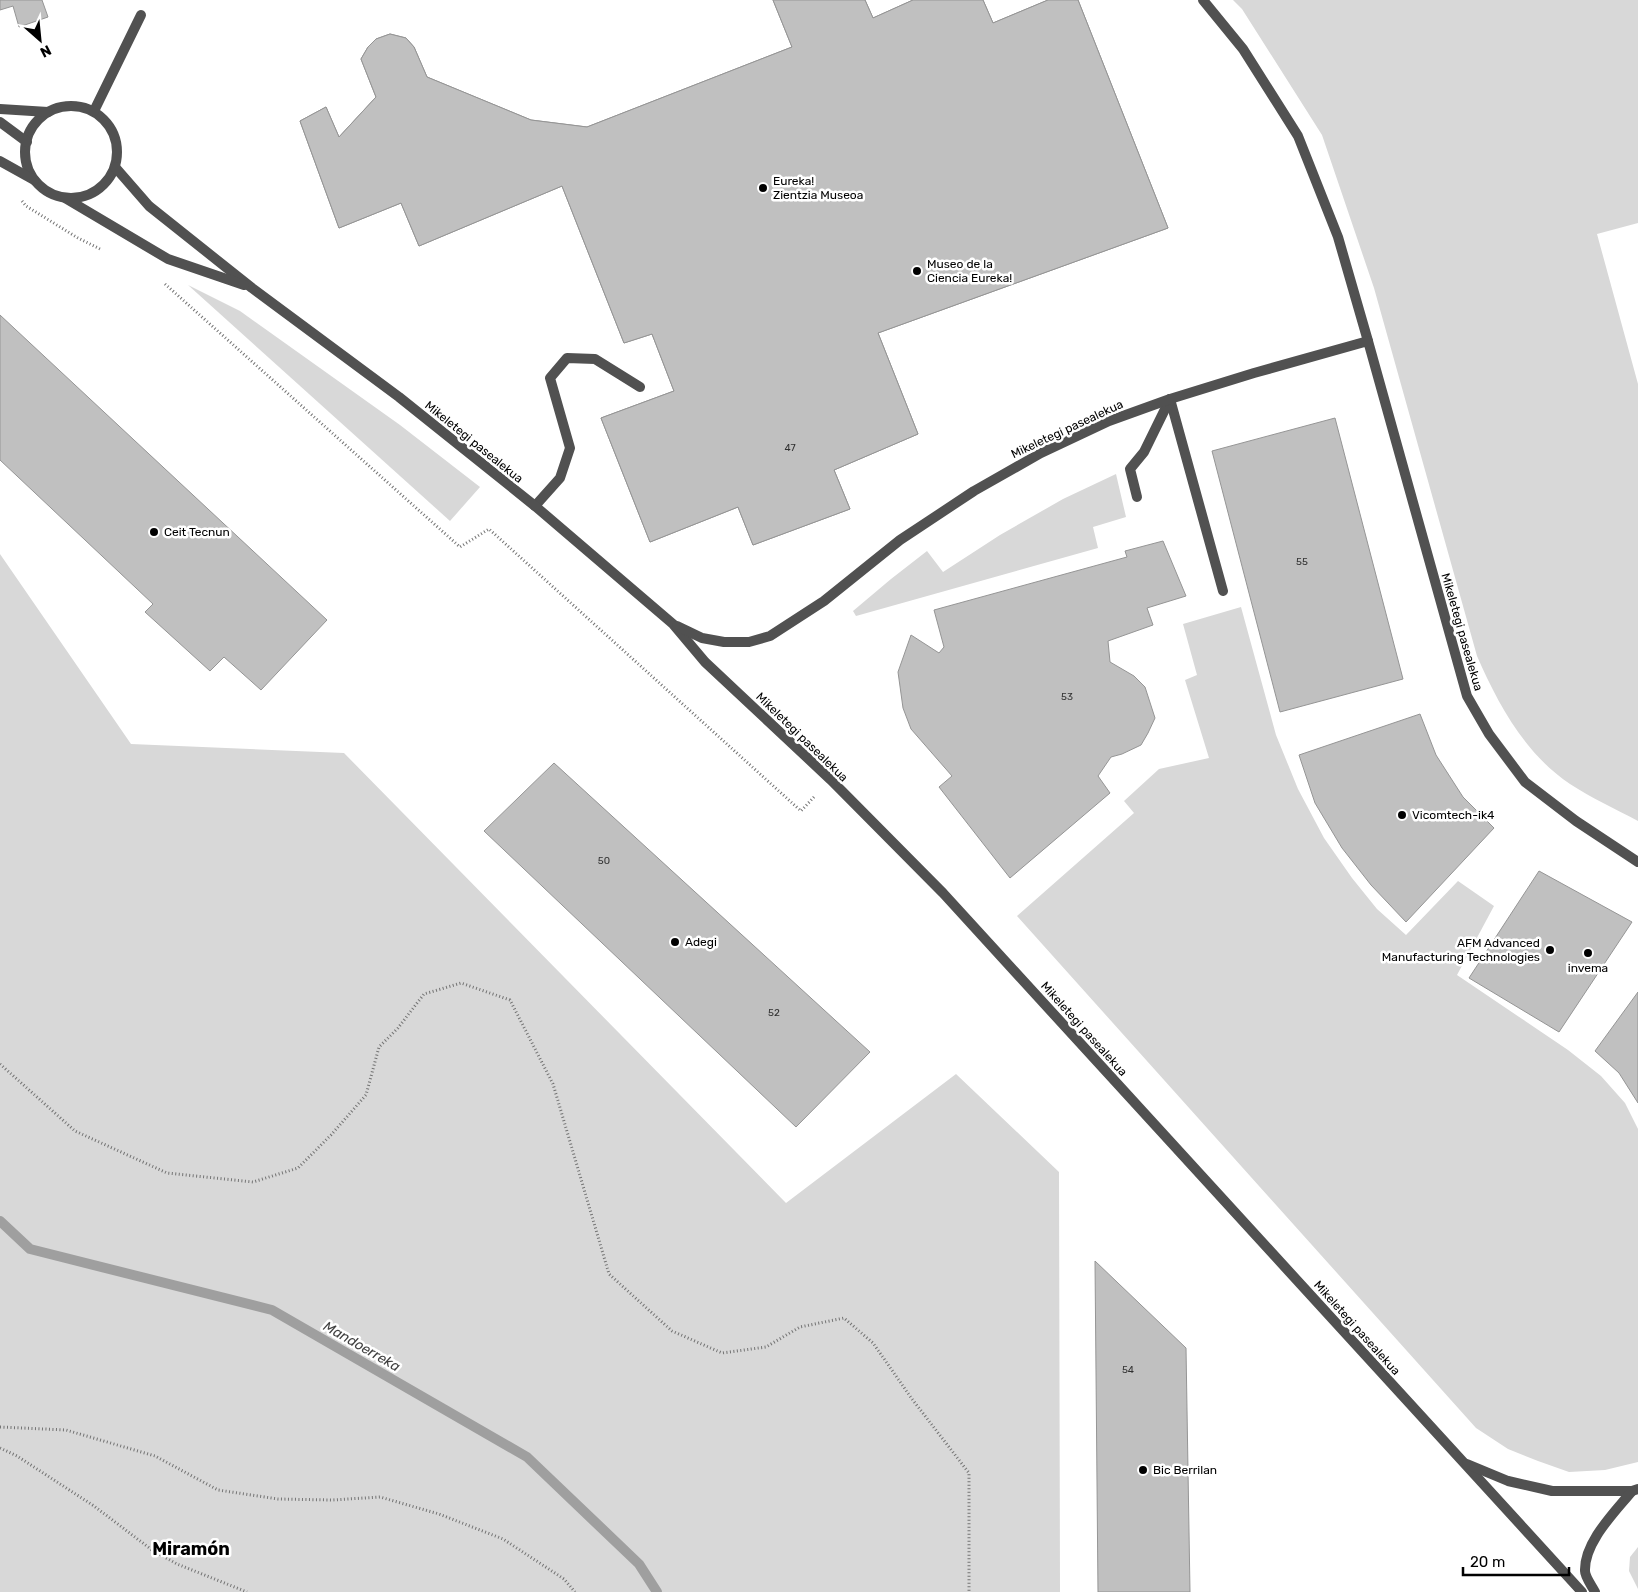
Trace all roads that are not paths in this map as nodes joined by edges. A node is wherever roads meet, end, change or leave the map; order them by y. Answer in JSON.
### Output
{"nodes":[{"id":1,"x":1203,"y":0,"type":"edge"},
{"id":2,"x":142,"y":15,"type":"dead end"},
{"id":3,"x":0,"y":109,"type":"edge"},
{"id":4,"x":94,"y":111,"type":"junction"},
{"id":5,"x":48,"y":112,"type":"junction"},
{"id":6,"x":0,"y":122,"type":"edge"},
{"id":7,"x":27,"y":142,"type":"junction"},
{"id":8,"x":0,"y":161,"type":"edge"},
{"id":9,"x":115,"y":167,"type":"junction"},
{"id":10,"x":35,"y":180,"type":"junction"},
{"id":11,"x":62,"y":197,"type":"junction"},
{"id":12,"x":252,"y":288,"type":"junction"},
{"id":13,"x":1368,"y":341,"type":"junction"},
{"id":14,"x":640,"y":387,"type":"dead end"},
{"id":15,"x":1170,"y":399,"type":"junction"},
{"id":16,"x":1137,"y":496,"type":"dead end"},
{"id":17,"x":535,"y":506,"type":"junction"},
{"id":18,"x":1223,"y":591,"type":"dead end"},
{"id":19,"x":673,"y":624,"type":"junction"},
{"id":20,"x":1638,"y":862,"type":"edge"},
{"id":21,"x":1464,"y":1463,"type":"junction"},
{"id":22,"x":1635,"y":1490,"type":"edge"},
{"id":23,"x":1582,"y":1592,"type":"edge"},
{"id":24,"x":1595,"y":1592,"type":"edge"}],
"edges":[{"from":1,"to":13,"type":"street","name":"Mikeletegi pasealekua"},
{"from":2,"to":4,"type":"street"},
{"from":3,"to":5,"type":"street"},
{"from":4,"to":5,"type":"street"},
{"from":4,"to":9,"type":"street"},
{"from":5,"to":7,"type":"street"},
{"from":6,"to":7,"type":"street"},
{"from":7,"to":10,"type":"street"},
{"from":8,"to":10,"type":"street","name":"Mikeletegi pasealekua"},
{"from":9,"to":11,"type":"street"},
{"from":9,"to":12,"type":"street","name":"Mikeletegi pasealekua"},
{"from":10,"to":11,"type":"street","name":"Mikeletegi pasealekua"},
{"from":11,"to":12,"type":"street","name":"Mikeletegi pasealekua"},
{"from":12,"to":17,"type":"street","name":"Mikeletegi pasealekua"},
{"from":13,"to":15,"type":"street","name":"Mikeletegi pasealekua"},
{"from":13,"to":20,"type":"street","name":"Mikeletegi pasealekua"},
{"from":14,"to":17,"type":"street"},
{"from":15,"to":16,"type":"street"},
{"from":15,"to":18,"type":"street"},
{"from":15,"to":19,"type":"street","name":"Mikeletegi pasealekua"},
{"from":17,"to":19,"type":"street","name":"Mikeletegi pasealekua"},
{"from":19,"to":21,"type":"street","name":"Mikeletegi pasealekua"},
{"from":21,"to":22,"type":"street","name":"Mikeletegi pasealekua"},
{"from":21,"to":23,"type":"street","name":"Mikeletegi pasealekua"},
{"from":22,"to":24,"type":"street"}]}
